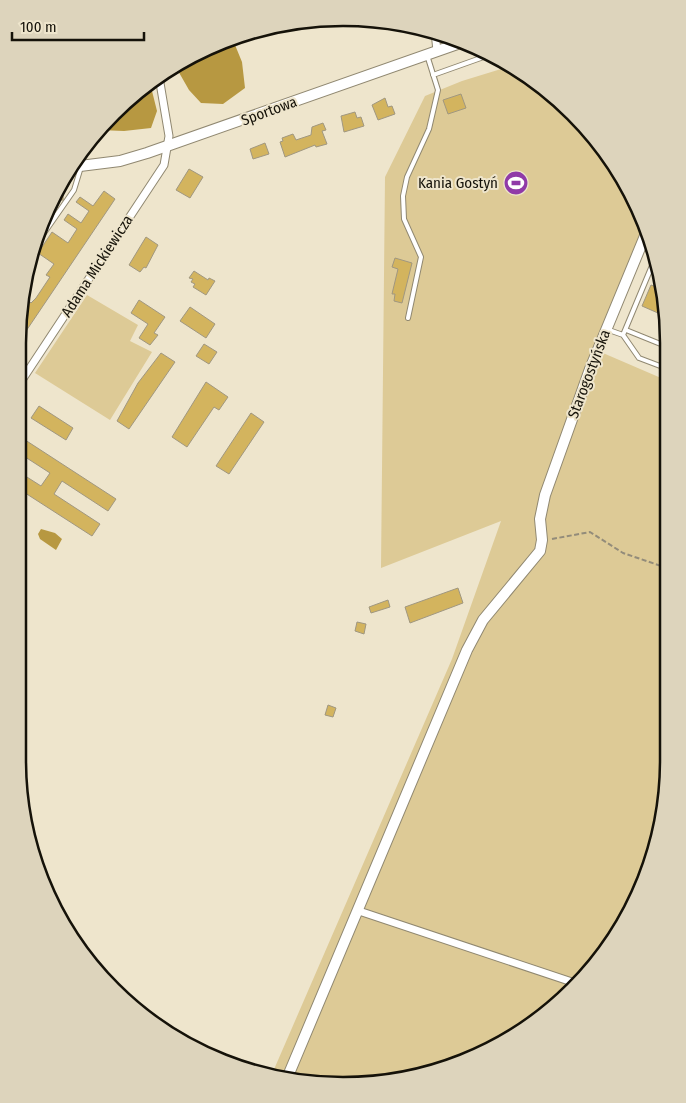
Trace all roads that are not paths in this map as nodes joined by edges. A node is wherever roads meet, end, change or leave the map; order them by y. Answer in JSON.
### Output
{"nodes":[{"id":1,"x":432,"y":39,"type":"edge"},
{"id":2,"x":452,"y":46,"type":"edge"},
{"id":3,"x":432,"y":53,"type":"junction"},
{"id":4,"x":481,"y":58,"type":"edge"},
{"id":5,"x":434,"y":75,"type":"junction"},
{"id":6,"x":160,"y":85,"type":"edge"},
{"id":7,"x":167,"y":147,"type":"junction"},
{"id":8,"x":80,"y":167,"type":"edge"},
{"id":9,"x":76,"y":173,"type":"edge"},
{"id":10,"x":48,"y":227,"type":"edge"},
{"id":11,"x":644,"y":243,"type":"edge"},
{"id":12,"x":651,"y":269,"type":"edge"},
{"id":13,"x":408,"y":318,"type":"dead end"},
{"id":14,"x":606,"y":329,"type":"junction"},
{"id":15,"x":626,"y":330,"type":"junction"},
{"id":16,"x":623,"y":335,"type":"junction"},
{"id":17,"x":660,"y":344,"type":"edge"},
{"id":18,"x":660,"y":366,"type":"edge"},
{"id":19,"x":26,"y":374,"type":"edge"},
{"id":20,"x":359,"y":911,"type":"junction"},
{"id":21,"x":570,"y":981,"type":"edge"},
{"id":22,"x":290,"y":1072,"type":"edge"}],
"edges":[{"from":1,"to":3,"type":"street"},
{"from":2,"to":3,"type":"street","name":"Sportowa"},
{"from":3,"to":5,"type":"lane"},
{"from":3,"to":7,"type":"street","name":"Sportowa"},
{"from":4,"to":5,"type":"lane"},
{"from":5,"to":13,"type":"lane"},
{"from":6,"to":7,"type":"street","name":"Adama Mickiewicza"},
{"from":7,"to":8,"type":"street","name":"Sportowa"},
{"from":7,"to":19,"type":"street","name":"Adama Mickiewicza"},
{"from":9,"to":10,"type":"lane"},
{"from":11,"to":14,"type":"street","name":"Starogostyńska"},
{"from":12,"to":15,"type":"lane"},
{"from":14,"to":16,"type":"lane"},
{"from":14,"to":20,"type":"street","name":"Starogostyńska"},
{"from":15,"to":16,"type":"lane"},
{"from":15,"to":17,"type":"lane"},
{"from":16,"to":18,"type":"lane"},
{"from":20,"to":21,"type":"street"},
{"from":20,"to":22,"type":"street"}]}
